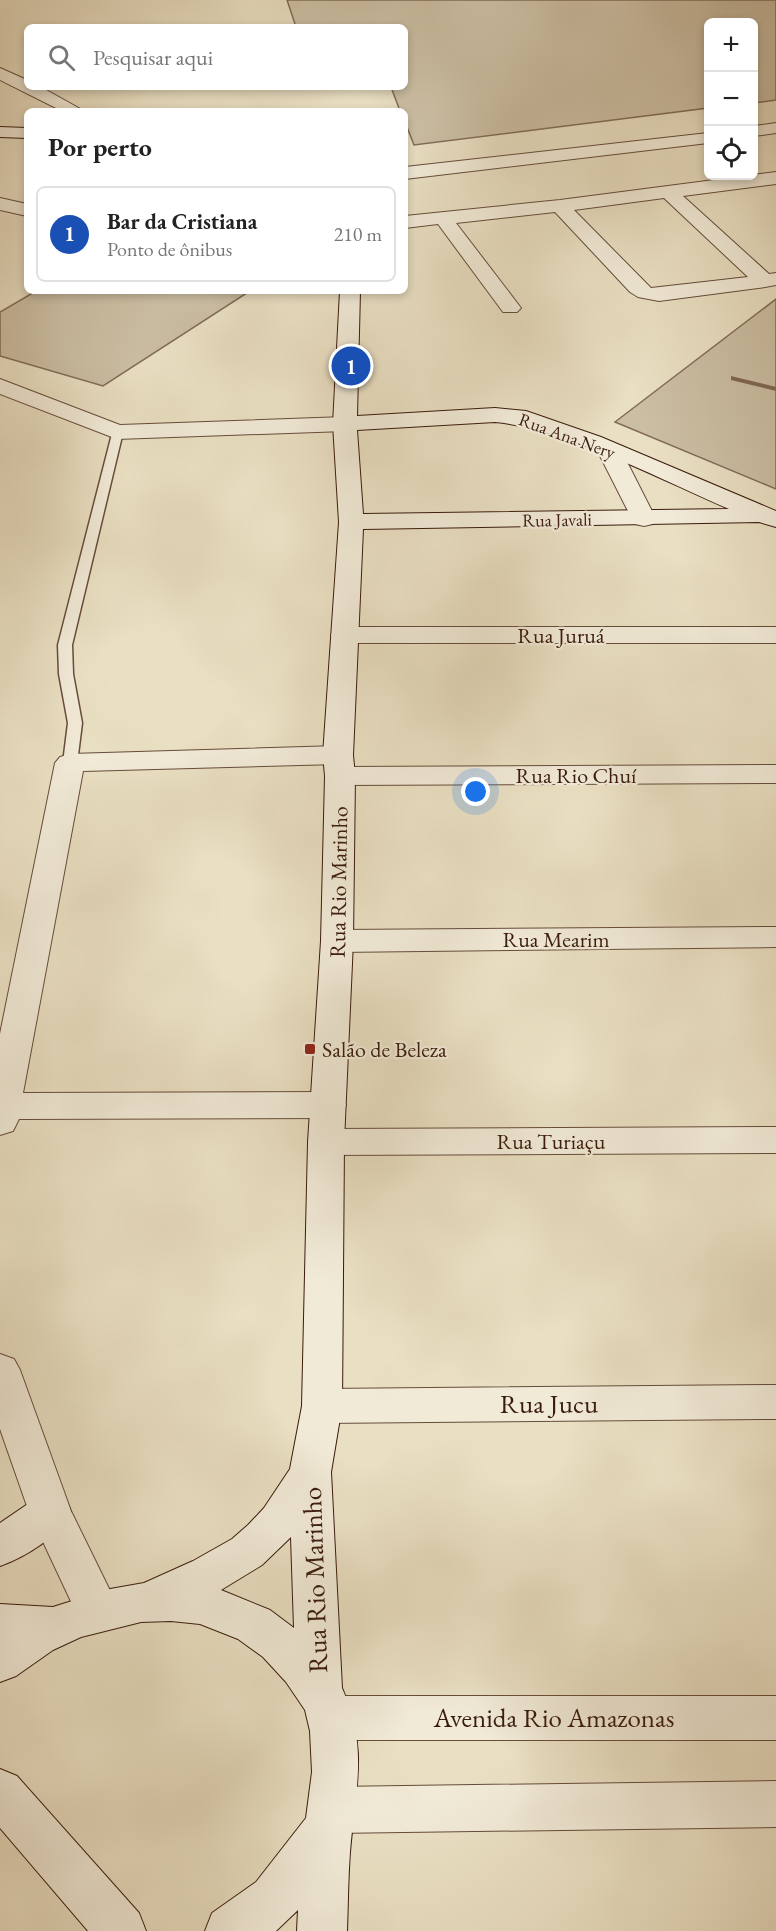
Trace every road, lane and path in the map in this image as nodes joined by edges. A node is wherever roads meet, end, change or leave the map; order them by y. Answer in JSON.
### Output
{"nodes":[{"id":1,"x":0,"y":73,"type":"edge"},
{"id":2,"x":24,"y":86,"type":"edge"},
{"id":3,"x":34,"y":91,"type":"joint"},
{"id":4,"x":11,"y":97,"type":"dead end"},
{"id":5,"x":69,"y":108,"type":"edge"},
{"id":6,"x":776,"y":128,"type":"edge"},
{"id":7,"x":758,"y":130,"type":"edge"},
{"id":8,"x":0,"y":132,"type":"edge"},
{"id":9,"x":24,"y":133,"type":"edge"},
{"id":10,"x":704,"y":139,"type":"edge"},
{"id":11,"x":408,"y":173,"type":"edge"},
{"id":12,"x":776,"y":178,"type":"edge"},
{"id":13,"x":669,"y":193,"type":"junction"},
{"id":14,"x":0,"y":204,"type":"edge"},
{"id":15,"x":560,"y":206,"type":"junction"},
{"id":16,"x":24,"y":209,"type":"edge"},
{"id":17,"x":443,"y":218,"type":"junction"},
{"id":18,"x":408,"y":222,"type":"edge"},
{"id":19,"x":770,"y":280,"type":"edge"},
{"id":20,"x":350,"y":294,"type":"edge"},
{"id":21,"x":510,"y":308,"type":"dead end"},
{"id":22,"x":0,"y":386,"type":"edge"},
{"id":23,"x":345,"y":424,"type":"junction"},
{"id":24,"x":117,"y":432,"type":"junction"},
{"id":25,"x":609,"y":450,"type":"junction"},
{"id":26,"x":769,"y":518,"type":"edge"},
{"id":27,"x":645,"y":519,"type":"junction"},
{"id":28,"x":351,"y":522,"type":"junction"},
{"id":29,"x":345,"y":635,"type":"junction"},
{"id":30,"x":776,"y":635,"type":"edge"},
{"id":31,"x":70,"y":763,"type":"junction"},
{"id":32,"x":339,"y":765,"type":"junction"},
{"id":33,"x":776,"y":774,"type":"edge"},
{"id":34,"x":776,"y":937,"type":"edge"},
{"id":35,"x":337,"y":940,"type":"junction"},
{"id":36,"x":328,"y":1105,"type":"junction"},
{"id":37,"x":2,"y":1114,"type":"edge"},
{"id":38,"x":776,"y":1140,"type":"edge"},
{"id":39,"x":326,"y":1142,"type":"junction"},
{"id":40,"x":0,"y":1370,"type":"edge"},
{"id":41,"x":776,"y":1402,"type":"edge"},
{"id":42,"x":322,"y":1406,"type":"junction"},
{"id":43,"x":310,"y":1472,"type":"junction"},
{"id":44,"x":50,"y":1512,"type":"junction"},
{"id":45,"x":0,"y":1547,"type":"edge"},
{"id":46,"x":152,"y":1600,"type":"junction"},
{"id":47,"x":98,"y":1611,"type":"junction"},
{"id":48,"x":0,"y":1624,"type":"edge"},
{"id":49,"x":52,"y":1627,"type":"junction"},
{"id":50,"x":0,"y":1661,"type":"edge"},
{"id":51,"x":325,"y":1703,"type":"junction"},
{"id":52,"x":776,"y":1718,"type":"edge"},
{"id":53,"x":0,"y":1792,"type":"edge"},
{"id":54,"x":776,"y":1804,"type":"edge"},
{"id":55,"x":331,"y":1818,"type":"junction"},
{"id":56,"x":121,"y":1931,"type":"edge"},
{"id":57,"x":230,"y":1931,"type":"edge"},
{"id":58,"x":322,"y":1931,"type":"edge"}],
"edges":[{"from":1,"to":2,"type":"street"},
{"from":3,"to":4,"type":"street"},
{"from":3,"to":5,"type":"street"},
{"from":6,"to":7,"type":"street"},
{"from":8,"to":9,"type":"street"},
{"from":10,"to":11,"type":"street"},
{"from":12,"to":13,"type":"street"},
{"from":13,"to":15,"type":"street"},
{"from":13,"to":19,"type":"street"},
{"from":14,"to":16,"type":"street"},
{"from":15,"to":17,"type":"street"},
{"from":15,"to":19,"type":"street"},
{"from":17,"to":18,"type":"street"},
{"from":17,"to":21,"type":"street"},
{"from":20,"to":23,"type":"street","name":"Rua Rio Marinho"},
{"from":22,"to":24,"type":"street"},
{"from":23,"to":24,"type":"street","name":"Rua Ana Nery"},
{"from":23,"to":25,"type":"street","name":"Rua Ana Nery"},
{"from":23,"to":28,"type":"street","name":"Rua Rio Marinho"},
{"from":24,"to":31,"type":"lane"},
{"from":25,"to":26,"type":"street","name":"Rua Ana Nery"},
{"from":25,"to":27,"type":"street"},
{"from":26,"to":27,"type":"street","name":"Rua Javali"},
{"from":27,"to":28,"type":"street","name":"Rua Javali"},
{"from":28,"to":29,"type":"street","name":"Rua Rio Marinho"},
{"from":29,"to":30,"type":"street","name":"Rua Juruá"},
{"from":29,"to":32,"type":"street","name":"Rua Rio Marinho"},
{"from":31,"to":32,"type":"street","name":"Rua Rio Chuí"},
{"from":31,"to":37,"type":"street"},
{"from":32,"to":33,"type":"street","name":"Rua Rio Chuí"},
{"from":32,"to":35,"type":"street","name":"Rua Rio Marinho"},
{"from":34,"to":35,"type":"street","name":"Rua Mearim"},
{"from":35,"to":36,"type":"street","name":"Rua Rio Marinho"},
{"from":36,"to":37,"type":"street"},
{"from":36,"to":39,"type":"street","name":"Rua Rio Marinho"},
{"from":38,"to":39,"type":"street","name":"Rua Turiaçu"},
{"from":39,"to":42,"type":"street","name":"Rua Rio Marinho"},
{"from":40,"to":44,"type":"street"},
{"from":41,"to":42,"type":"street","name":"Rua Jucu"},
{"from":42,"to":43,"type":"street","name":"Rua Rio Marinho"},
{"from":43,"to":46,"type":"street","name":"Rua Rio Marinho"},
{"from":43,"to":51,"type":"street","name":"Rua Rio Marinho"},
{"from":44,"to":45,"type":"street"},
{"from":44,"to":47,"type":"street"},
{"from":46,"to":47,"type":"street"},
{"from":46,"to":51,"type":"street"},
{"from":47,"to":49,"type":"street"},
{"from":48,"to":49,"type":"street"},
{"from":49,"to":50,"type":"street"},
{"from":51,"to":52,"type":"street","name":"Avenida Rio Amazonas"},
{"from":51,"to":55,"type":"street","name":"Rua Rio Marinho"},
{"from":53,"to":56,"type":"street"},
{"from":54,"to":55,"type":"street"},
{"from":55,"to":57,"type":"street"},
{"from":55,"to":58,"type":"street","name":"Rua Rio Marinho"}]}
